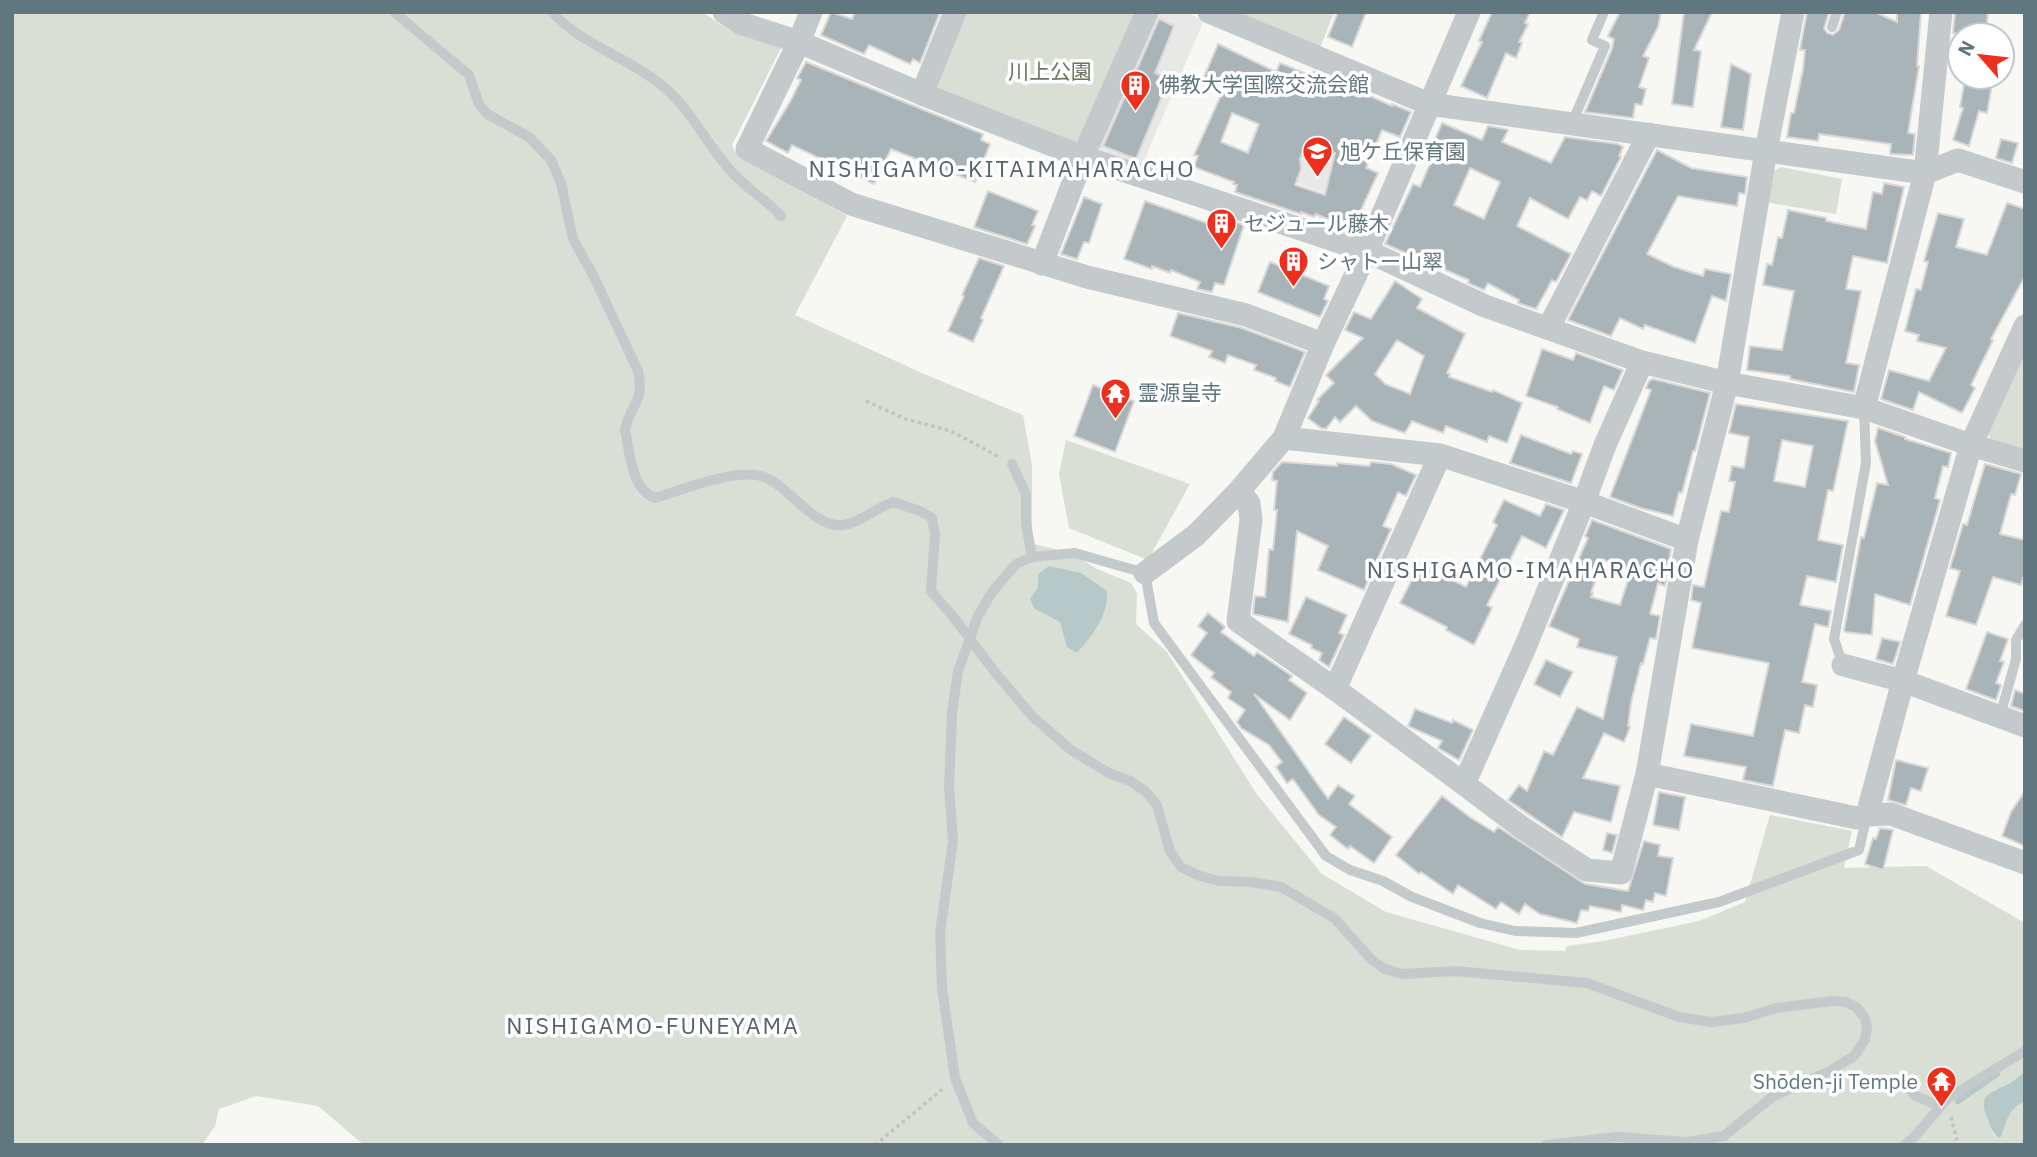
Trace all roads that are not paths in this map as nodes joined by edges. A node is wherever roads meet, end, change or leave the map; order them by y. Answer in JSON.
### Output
{"nodes":[{"id":1,"x":394,"y":12,"type":"edge"},
{"id":2,"x":552,"y":12,"type":"edge"},
{"id":3,"x":724,"y":12,"type":"edge"},
{"id":4,"x":811,"y":12,"type":"edge"},
{"id":5,"x":955,"y":12,"type":"edge"},
{"id":6,"x":1147,"y":12,"type":"edge"},
{"id":7,"x":1209,"y":12,"type":"edge"},
{"id":8,"x":1468,"y":12,"type":"edge"},
{"id":9,"x":1604,"y":12,"type":"edge"},
{"id":10,"x":1793,"y":12,"type":"edge"},
{"id":11,"x":1837,"y":12,"type":"edge"},
{"id":12,"x":1941,"y":12,"type":"edge"},
{"id":13,"x":1832,"y":27,"type":"dead end"},
{"id":14,"x":799,"y":41,"type":"junction"},
{"id":15,"x":922,"y":94,"type":"junction"},
{"id":16,"x":1429,"y":104,"type":"junction"},
{"id":17,"x":1573,"y":123,"type":"junction"},
{"id":18,"x":1649,"y":134,"type":"junction"},
{"id":19,"x":1766,"y":151,"type":"junction"},
{"id":20,"x":1083,"y":157,"type":"junction"},
{"id":21,"x":1925,"y":173,"type":"junction"},
{"id":22,"x":2025,"y":182,"type":"edge"},
{"id":23,"x":782,"y":216,"type":"dead end"},
{"id":24,"x":1367,"y":251,"type":"junction"},
{"id":25,"x":1042,"y":264,"type":"junction"},
{"id":26,"x":2025,"y":326,"type":"edge"},
{"id":27,"x":1549,"y":327,"type":"junction"},
{"id":28,"x":1322,"y":344,"type":"junction"},
{"id":29,"x":1643,"y":362,"type":"junction"},
{"id":30,"x":1727,"y":383,"type":"junction"},
{"id":31,"x":1864,"y":408,"type":"junction"},
{"id":32,"x":1284,"y":438,"type":"junction"},
{"id":33,"x":1971,"y":445,"type":"junction"},
{"id":34,"x":1440,"y":455,"type":"junction"},
{"id":35,"x":2025,"y":461,"type":"edge"},
{"id":36,"x":1012,"y":464,"type":"road end"},
{"id":37,"x":1239,"y":491,"type":"junction"},
{"id":38,"x":1584,"y":502,"type":"junction"},
{"id":39,"x":1687,"y":540,"type":"junction"},
{"id":40,"x":1032,"y":557,"type":"junction"},
{"id":41,"x":1145,"y":573,"type":"junction"},
{"id":42,"x":2025,"y":625,"type":"edge"},
{"id":43,"x":1843,"y":665,"type":"joint"},
{"id":44,"x":1903,"y":681,"type":"junction"},
{"id":45,"x":1335,"y":689,"type":"junction"},
{"id":46,"x":2000,"y":716,"type":"junction"},
{"id":47,"x":2025,"y":726,"type":"edge"},
{"id":48,"x":1647,"y":774,"type":"junction"},
{"id":49,"x":1464,"y":784,"type":"junction"},
{"id":50,"x":1867,"y":815,"type":"junction"},
{"id":51,"x":2025,"y":863,"type":"edge"},
{"id":52,"x":2025,"y":1051,"type":"edge"},
{"id":53,"x":1906,"y":1084,"type":"dead end"},
{"id":54,"x":1943,"y":1102,"type":"junction"},
{"id":55,"x":999,"y":1145,"type":"edge"},
{"id":56,"x":1546,"y":1145,"type":"edge"},
{"id":57,"x":1905,"y":1145,"type":"edge"}],
"edges":[{"from":1,"to":56,"type":"lane","bridge":true},
{"from":2,"to":23,"type":"lane"},
{"from":3,"to":14,"type":"street"},
{"from":4,"to":14,"type":"street"},
{"from":5,"to":15,"type":"street"},
{"from":6,"to":20,"type":"street"},
{"from":7,"to":16,"type":"street"},
{"from":8,"to":16,"type":"street"},
{"from":9,"to":17,"type":"lane"},
{"from":10,"to":19,"type":"street"},
{"from":11,"to":13,"type":"lane"},
{"from":12,"to":21,"type":"street"},
{"from":14,"to":15,"type":"street"},
{"from":14,"to":25,"type":"street"},
{"from":15,"to":20,"type":"street"},
{"from":16,"to":17,"type":"street"},
{"from":16,"to":24,"type":"street"},
{"from":17,"to":18,"type":"street"},
{"from":18,"to":19,"type":"street"},
{"from":18,"to":27,"type":"street"},
{"from":19,"to":21,"type":"street"},
{"from":19,"to":30,"type":"street"},
{"from":20,"to":24,"type":"street"},
{"from":20,"to":25,"type":"street"},
{"from":21,"to":22,"type":"street"},
{"from":21,"to":31,"type":"street"},
{"from":24,"to":27,"type":"street"},
{"from":24,"to":28,"type":"street"},
{"from":25,"to":28,"type":"street"},
{"from":26,"to":33,"type":"street"},
{"from":27,"to":29,"type":"street"},
{"from":28,"to":32,"type":"street"},
{"from":29,"to":30,"type":"street"},
{"from":29,"to":38,"type":"street"},
{"from":30,"to":31,"type":"street"},
{"from":30,"to":39,"type":"street"},
{"from":31,"to":33,"type":"street"},
{"from":31,"to":43,"type":"lane"},
{"from":32,"to":34,"type":"street"},
{"from":32,"to":37,"type":"street"},
{"from":33,"to":35,"type":"street"},
{"from":33,"to":44,"type":"street"},
{"from":34,"to":38,"type":"street"},
{"from":34,"to":45,"type":"street"},
{"from":36,"to":40,"type":"lane"},
{"from":37,"to":41,"type":"street"},
{"from":37,"to":45,"type":"street"},
{"from":38,"to":39,"type":"street"},
{"from":38,"to":49,"type":"street"},
{"from":39,"to":48,"type":"street"},
{"from":40,"to":41,"type":"lane"},
{"from":40,"to":55,"type":"lane"},
{"from":41,"to":50,"type":"lane"},
{"from":42,"to":46,"type":"lane"},
{"from":43,"to":44,"type":"street"},
{"from":44,"to":46,"type":"street"},
{"from":44,"to":50,"type":"street"},
{"from":45,"to":49,"type":"street"},
{"from":46,"to":47,"type":"street"},
{"from":48,"to":49,"type":"street"},
{"from":48,"to":50,"type":"street"},
{"from":50,"to":51,"type":"street"},
{"from":52,"to":54,"type":"lane"},
{"from":53,"to":54,"type":"lane"},
{"from":54,"to":57,"type":"lane"}]}
